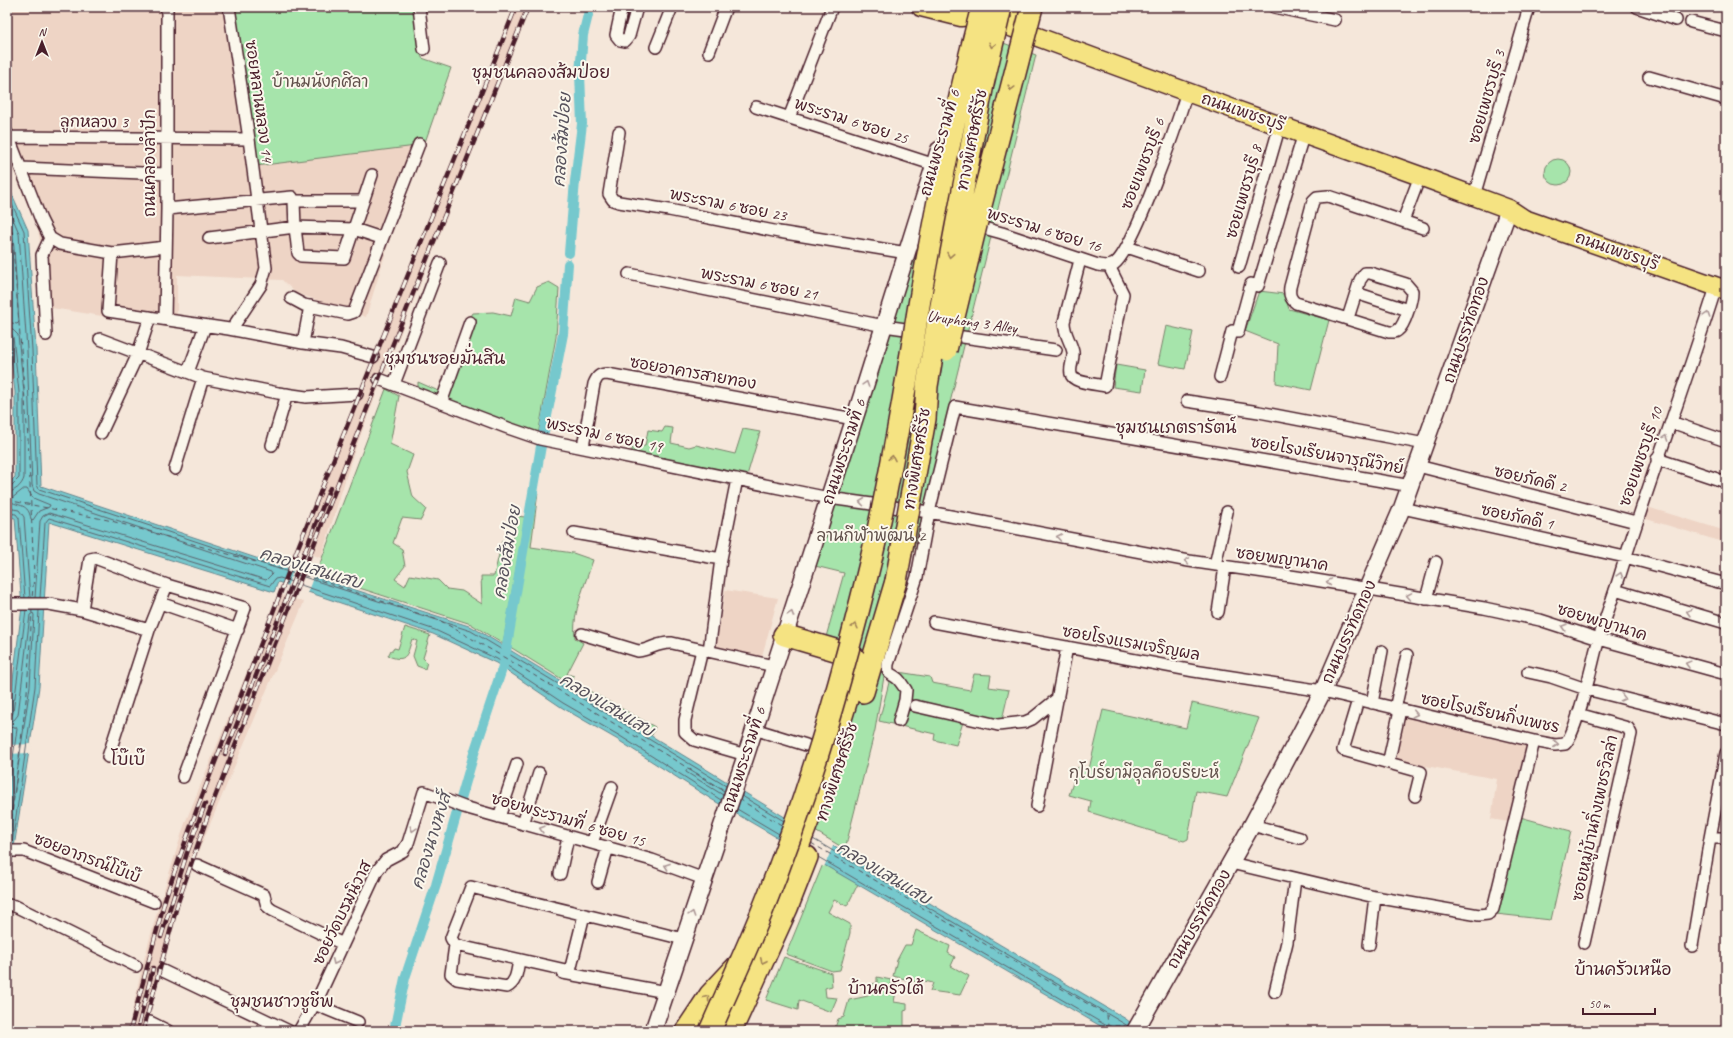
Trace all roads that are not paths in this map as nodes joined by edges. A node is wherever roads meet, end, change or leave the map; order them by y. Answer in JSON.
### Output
{"nodes":[{"id":1,"x":166,"y":7,"type":"edge"},
{"id":2,"x":229,"y":7,"type":"edge"},
{"id":3,"x":419,"y":7,"type":"edge"},
{"id":4,"x":622,"y":7,"type":"edge"},
{"id":5,"x":637,"y":7,"type":"edge"},
{"id":6,"x":672,"y":7,"type":"edge"},
{"id":7,"x":726,"y":7,"type":"edge"},
{"id":8,"x":832,"y":7,"type":"edge"},
{"id":9,"x":921,"y":7,"type":"edge"},
{"id":10,"x":1018,"y":7,"type":"edge"},
{"id":11,"x":1039,"y":7,"type":"edge"},
{"id":12,"x":1274,"y":7,"type":"edge"},
{"id":13,"x":1530,"y":7,"type":"edge"},
{"id":14,"x":1637,"y":7,"type":"edge"},
{"id":15,"x":976,"y":9,"type":"edge"},
{"id":16,"x":1335,"y":20,"type":"dead end"},
{"id":17,"x":1676,"y":20,"type":"dead end"},
{"id":18,"x":1691,"y":22,"type":"dead end"},
{"id":19,"x":1726,"y":31,"type":"edge"},
{"id":20,"x":1020,"y":32,"type":"junction"},
{"id":21,"x":656,"y":47,"type":"dead end"},
{"id":22,"x":424,"y":49,"type":"dead end"},
{"id":23,"x":710,"y":52,"type":"dead end"},
{"id":24,"x":1648,"y":77,"type":"dead end"},
{"id":25,"x":1187,"y":92,"type":"junction"},
{"id":26,"x":1726,"y":99,"type":"edge"},
{"id":27,"x":756,"y":107,"type":"dead end"},
{"id":28,"x":789,"y":118,"type":"junction"},
{"id":29,"x":1280,"y":126,"type":"junction"},
{"id":30,"x":619,"y":132,"type":"dead end"},
{"id":31,"x":1304,"y":133,"type":"junction"},
{"id":32,"x":8,"y":135,"type":"edge"},
{"id":33,"x":166,"y":139,"type":"junction"},
{"id":34,"x":249,"y":139,"type":"junction"},
{"id":35,"x":419,"y":144,"type":"dead end"},
{"id":36,"x":935,"y":165,"type":"junction"},
{"id":37,"x":21,"y":168,"type":"junction"},
{"id":38,"x":166,"y":174,"type":"junction"},
{"id":39,"x":372,"y":175,"type":"dead end"},
{"id":40,"x":1420,"y":176,"type":"junction"},
{"id":41,"x":1474,"y":196,"type":"junction"},
{"id":42,"x":257,"y":200,"type":"junction"},
{"id":43,"x":294,"y":201,"type":"junction"},
{"id":44,"x":363,"y":201,"type":"junction"},
{"id":45,"x":167,"y":209,"type":"junction"},
{"id":46,"x":1509,"y":209,"type":"junction"},
{"id":47,"x":919,"y":217,"type":"junction"},
{"id":48,"x":1403,"y":221,"type":"junction"},
{"id":49,"x":295,"y":227,"type":"junction"},
{"id":50,"x":1423,"y":228,"type":"dead end"},
{"id":51,"x":354,"y":229,"type":"junction"},
{"id":52,"x":262,"y":230,"type":"junction"},
{"id":53,"x":50,"y":238,"type":"junction"},
{"id":54,"x":210,"y":238,"type":"dead end"},
{"id":55,"x":381,"y":238,"type":"junction"},
{"id":56,"x":166,"y":247,"type":"junction"},
{"id":57,"x":1127,"y":247,"type":"junction"},
{"id":58,"x":112,"y":252,"type":"junction"},
{"id":59,"x":907,"y":253,"type":"junction"},
{"id":60,"x":1080,"y":260,"type":"junction"},
{"id":61,"x":440,"y":263,"type":"dead end"},
{"id":62,"x":1108,"y":266,"type":"junction"},
{"id":63,"x":1239,"y":267,"type":"dead end"},
{"id":64,"x":1199,"y":271,"type":"dead end"},
{"id":65,"x":629,"y":274,"type":"dead end"},
{"id":66,"x":1723,"y":285,"type":"edge"},
{"id":67,"x":1356,"y":293,"type":"junction"},
{"id":68,"x":291,"y":298,"type":"dead end"},
{"id":69,"x":310,"y":306,"type":"junction"},
{"id":70,"x":1408,"y":310,"type":"junction"},
{"id":71,"x":150,"y":317,"type":"junction"},
{"id":72,"x":1348,"y":318,"type":"junction"},
{"id":73,"x":165,"y":319,"type":"junction"},
{"id":74,"x":470,"y":322,"type":"dead end"},
{"id":75,"x":206,"y":326,"type":"junction"},
{"id":76,"x":884,"y":326,"type":"junction"},
{"id":77,"x":234,"y":330,"type":"junction"},
{"id":78,"x":46,"y":336,"type":"dead end"},
{"id":79,"x":100,"y":339,"type":"dead end"},
{"id":80,"x":302,"y":343,"type":"junction"},
{"id":81,"x":1056,"y":350,"type":"dead end"},
{"id":82,"x":138,"y":354,"type":"junction"},
{"id":83,"x":373,"y":357,"type":"dead end"},
{"id":84,"x":188,"y":372,"type":"junction"},
{"id":85,"x":1220,"y":377,"type":"dead end"},
{"id":86,"x":203,"y":378,"type":"junction"},
{"id":87,"x":379,"y":379,"type":"dead end"},
{"id":88,"x":394,"y":384,"type":"junction"},
{"id":89,"x":288,"y":394,"type":"junction"},
{"id":90,"x":357,"y":394,"type":"dead end"},
{"id":91,"x":1186,"y":401,"type":"dead end"},
{"id":92,"x":441,"y":403,"type":"junction"},
{"id":93,"x":854,"y":419,"type":"junction"},
{"id":94,"x":925,"y":419,"type":"junction"},
{"id":95,"x":1670,"y":422,"type":"junction"},
{"id":96,"x":101,"y":432,"type":"dead end"},
{"id":97,"x":1726,"y":441,"type":"edge"},
{"id":98,"x":1425,"y":444,"type":"junction"},
{"id":99,"x":272,"y":445,"type":"dead end"},
{"id":100,"x":583,"y":447,"type":"junction"},
{"id":101,"x":1657,"y":459,"type":"junction"},
{"id":102,"x":1418,"y":466,"type":"junction"},
{"id":103,"x":175,"y":469,"type":"dead end"},
{"id":104,"x":737,"y":479,"type":"junction"},
{"id":105,"x":1726,"y":482,"type":"edge"},
{"id":106,"x":1411,"y":486,"type":"junction"},
{"id":107,"x":829,"y":498,"type":"junction"},
{"id":108,"x":1402,"y":508,"type":"junction"},
{"id":109,"x":929,"y":512,"type":"junction"},
{"id":110,"x":1226,"y":512,"type":"dead end"},
{"id":111,"x":1636,"y":522,"type":"junction"},
{"id":112,"x":574,"y":533,"type":"dead end"},
{"id":113,"x":1625,"y":557,"type":"junction"},
{"id":114,"x":721,"y":559,"type":"junction"},
{"id":115,"x":1436,"y":562,"type":"dead end"},
{"id":116,"x":1220,"y":566,"type":"junction"},
{"id":117,"x":1726,"y":584,"type":"edge"},
{"id":118,"x":167,"y":585,"type":"junction"},
{"id":119,"x":1368,"y":590,"type":"junction"},
{"id":120,"x":1615,"y":590,"type":"junction"},
{"id":121,"x":1426,"y":599,"type":"junction"},
{"id":122,"x":160,"y":603,"type":"junction"},
{"id":123,"x":7,"y":604,"type":"edge"},
{"id":124,"x":82,"y":610,"type":"junction"},
{"id":125,"x":1218,"y":612,"type":"dead end"},
{"id":126,"x":934,"y":622,"type":"dead end"},
{"id":127,"x":1726,"y":623,"type":"edge"},
{"id":128,"x":149,"y":630,"type":"junction"},
{"id":129,"x":238,"y":630,"type":"junction"},
{"id":130,"x":582,"y":634,"type":"dead end"},
{"id":131,"x":784,"y":635,"type":"junction"},
{"id":132,"x":1599,"y":639,"type":"junction"},
{"id":133,"x":1067,"y":647,"type":"junction"},
{"id":134,"x":705,"y":650,"type":"junction"},
{"id":135,"x":1382,"y":651,"type":"dead end"},
{"id":136,"x":1407,"y":655,"type":"dead end"},
{"id":137,"x":774,"y":666,"type":"junction"},
{"id":138,"x":1528,"y":672,"type":"dead end"},
{"id":139,"x":1726,"y":673,"type":"edge"},
{"id":140,"x":1586,"y":689,"type":"junction"},
{"id":141,"x":1323,"y":691,"type":"junction"},
{"id":142,"x":1058,"y":698,"type":"junction"},
{"id":143,"x":1358,"y":700,"type":"junction"},
{"id":144,"x":1372,"y":703,"type":"junction"},
{"id":145,"x":915,"y":706,"type":"dead end"},
{"id":146,"x":1397,"y":710,"type":"junction"},
{"id":147,"x":1578,"y":714,"type":"junction"},
{"id":148,"x":899,"y":721,"type":"dead end"},
{"id":149,"x":1726,"y":724,"type":"edge"},
{"id":150,"x":754,"y":729,"type":"junction"},
{"id":151,"x":1534,"y":741,"type":"junction"},
{"id":152,"x":806,"y":745,"type":"dead end"},
{"id":153,"x":1726,"y":753,"type":"edge"},
{"id":154,"x":1390,"y":755,"type":"dead end"},
{"id":155,"x":108,"y":757,"type":"dead end"},
{"id":156,"x":745,"y":757,"type":"junction"},
{"id":157,"x":517,"y":764,"type":"dead end"},
{"id":158,"x":1724,"y":770,"type":"edge"},
{"id":159,"x":539,"y":773,"type":"dead end"},
{"id":160,"x":183,"y":777,"type":"dead end"},
{"id":161,"x":612,"y":787,"type":"dead end"},
{"id":162,"x":424,"y":792,"type":"joint"},
{"id":163,"x":1415,"y":796,"type":"dead end"},
{"id":164,"x":1037,"y":806,"type":"dead end"},
{"id":165,"x":499,"y":817,"type":"junction"},
{"id":166,"x":523,"y":824,"type":"junction"},
{"id":167,"x":1252,"y":825,"type":"junction"},
{"id":168,"x":568,"y":837,"type":"junction"},
{"id":169,"x":1300,"y":838,"type":"dead end"},
{"id":170,"x":1710,"y":838,"type":"junction"},
{"id":171,"x":1726,"y":838,"type":"edge"},
{"id":172,"x":592,"y":843,"type":"junction"},
{"id":173,"x":608,"y":847,"type":"junction"},
{"id":174,"x":11,"y":851,"type":"edge"},
{"id":175,"x":1231,"y":863,"type":"junction"},
{"id":176,"x":197,"y":865,"type":"dead end"},
{"id":177,"x":560,"y":874,"type":"dead end"},
{"id":178,"x":704,"y":878,"type":"junction"},
{"id":179,"x":1295,"y":879,"type":"junction"},
{"id":180,"x":598,"y":882,"type":"dead end"},
{"id":181,"x":1375,"y":897,"type":"junction"},
{"id":182,"x":154,"y":902,"type":"dead end"},
{"id":183,"x":7,"y":905,"type":"edge"},
{"id":184,"x":584,"y":915,"type":"junction"},
{"id":185,"x":683,"y":939,"type":"junction"},
{"id":186,"x":1584,"y":943,"type":"dead end"},
{"id":187,"x":343,"y":944,"type":"junction"},
{"id":188,"x":455,"y":945,"type":"junction"},
{"id":189,"x":1369,"y":946,"type":"dead end"},
{"id":190,"x":1692,"y":946,"type":"dead end"},
{"id":191,"x":519,"y":960,"type":"junction"},
{"id":192,"x":136,"y":966,"type":"dead end"},
{"id":193,"x":163,"y":971,"type":"dead end"},
{"id":194,"x":556,"y":972,"type":"dead end"},
{"id":195,"x":666,"y":992,"type":"junction"},
{"id":196,"x":1275,"y":992,"type":"dead end"},
{"id":197,"x":314,"y":1004,"type":"junction"},
{"id":198,"x":150,"y":1022,"type":"dead end"},
{"id":199,"x":358,"y":1022,"type":"dead end"},
{"id":200,"x":168,"y":1031,"type":"edge"},
{"id":201,"x":298,"y":1031,"type":"edge"},
{"id":202,"x":653,"y":1031,"type":"edge"},
{"id":203,"x":686,"y":1031,"type":"edge"},
{"id":204,"x":710,"y":1031,"type":"edge"},
{"id":205,"x":731,"y":1031,"type":"edge"},
{"id":206,"x":1135,"y":1031,"type":"edge"}],
"edges":[{"from":1,"to":33,"type":"street","name":"ถนนคลองลำปัก"},
{"from":2,"to":34,"type":"street","name":"ซอยหลานหลวง 14"},
{"from":3,"to":22,"type":"street"},
{"from":4,"to":5,"type":"street"},
{"from":6,"to":21,"type":"street"},
{"from":7,"to":23,"type":"street"},
{"from":8,"to":28,"type":"street"},
{"from":9,"to":15,"type":"main road","name":"ถนนเพชรบุรี"},
{"from":10,"to":20,"type":"highway","bridge":true},
{"from":10,"to":94,"type":"highway","name":"ทางพิเศษศรีรัช","one_way":true,"bridge":true},
{"from":11,"to":20,"type":"highway","bridge":true},
{"from":12,"to":16,"type":"street"},
{"from":13,"to":41,"type":"street","name":"ซอยเพชรบุรี 3"},
{"from":14,"to":17,"type":"street"},
{"from":15,"to":20,"type":"main road","name":"ถนนเพชรบุรี"},
{"from":15,"to":36,"type":"main road","name":"ถนนพระรามที่ 6"},
{"from":204,"to":15,"type":"highway","name":"ทางพิเศษศรีรัช","one_way":true,"bridge":true},
{"from":18,"to":19,"type":"street"},
{"from":20,"to":25,"type":"main road","name":"ถนนเพชรบุรี"},
{"from":20,"to":94,"type":"highway","one_way":true,"bridge":true},
{"from":24,"to":26,"type":"street"},
{"from":25,"to":29,"type":"main road","name":"ถนนเพชรบุรี"},
{"from":25,"to":57,"type":"street","name":"ซอยเพชรบุรี 6"},
{"from":27,"to":28,"type":"street","name":"พระราม 6 ซอย 25"},
{"from":28,"to":36,"type":"street","name":"พระราม 6 ซอย 25"},
{"from":29,"to":31,"type":"main road","name":"ถนนเพชรบุรี"},
{"from":29,"to":63,"type":"street","name":"ซอยเพชรบุรี 8"},
{"from":30,"to":59,"type":"street","name":"พระราม 6 ซอย 23"},
{"from":31,"to":40,"type":"main road","name":"ถนนเพชรบุรี"},
{"from":31,"to":85,"type":"street"},
{"from":32,"to":33,"type":"street","name":"ลูกหลวง 3"},
{"from":32,"to":37,"type":"street"},
{"from":33,"to":34,"type":"street","name":"ลูกหลวง 3"},
{"from":33,"to":38,"type":"street","name":"ถนนคลองลำปัก"},
{"from":34,"to":42,"type":"street","name":"ซอยหลานหลวง 14"},
{"from":35,"to":55,"type":"street"},
{"from":36,"to":47,"type":"main road","name":"ถนนพระรามที่ 6"},
{"from":37,"to":38,"type":"street"},
{"from":37,"to":53,"type":"street"},
{"from":38,"to":45,"type":"street","name":"ถนนคลองลำปัก"},
{"from":39,"to":44,"type":"street"},
{"from":40,"to":41,"type":"main road","name":"ถนนเพชรบุรี"},
{"from":40,"to":48,"type":"street"},
{"from":41,"to":46,"type":"main road","name":"ถนนเพชรบุรี"},
{"from":42,"to":43,"type":"street"},
{"from":42,"to":45,"type":"street"},
{"from":42,"to":52,"type":"street","name":"ซอยหลานหลวง 14"},
{"from":43,"to":44,"type":"street"},
{"from":43,"to":49,"type":"street"},
{"from":44,"to":51,"type":"street"},
{"from":45,"to":56,"type":"street","name":"ถนนคลองลำปัก"},
{"from":46,"to":66,"type":"main road","name":"ถนนเพชรบุรี"},
{"from":46,"to":98,"type":"main road","name":"ถนนบรรทัดทอง"},
{"from":47,"to":59,"type":"main road","name":"ถนนพระรามที่ 6"},
{"from":47,"to":60,"type":"street","name":"พระราม 6 ซอย 16"},
{"from":48,"to":50,"type":"street"},
{"from":48,"to":72,"type":"street"},
{"from":49,"to":51,"type":"street"},
{"from":49,"to":51,"type":"street"},
{"from":49,"to":52,"type":"street"},
{"from":51,"to":55,"type":"street"},
{"from":52,"to":54,"type":"street"},
{"from":52,"to":77,"type":"street","name":"ซอยหลานหลวง 14"},
{"from":53,"to":58,"type":"street"},
{"from":53,"to":78,"type":"street"},
{"from":55,"to":69,"type":"street"},
{"from":56,"to":58,"type":"street"},
{"from":56,"to":73,"type":"street","name":"ถนนคลองลำปัก"},
{"from":57,"to":62,"type":"street","name":"พระราม 6 ซอย 16"},
{"from":57,"to":64,"type":"street"},
{"from":58,"to":71,"type":"street"},
{"from":59,"to":76,"type":"main road","name":"ถนนพระรามที่ 6"},
{"from":60,"to":62,"type":"street","name":"พระราม 6 ซอย 16"},
{"from":60,"to":62,"type":"street"},
{"from":61,"to":88,"type":"street"},
{"from":65,"to":76,"type":"street","name":"พระราม 6 ซอย 21"},
{"from":95,"to":66,"type":"street","name":"ซอยเพชรบุรี 10","one_way":true},
{"from":67,"to":70,"type":"street"},
{"from":67,"to":70,"type":"street"},
{"from":67,"to":72,"type":"street"},
{"from":68,"to":69,"type":"street"},
{"from":69,"to":80,"type":"street"},
{"from":70,"to":72,"type":"street"},
{"from":71,"to":73,"type":"street"},
{"from":71,"to":82,"type":"street"},
{"from":73,"to":75,"type":"street"},
{"from":74,"to":92,"type":"street"},
{"from":75,"to":77,"type":"street"},
{"from":75,"to":84,"type":"street"},
{"from":76,"to":81,"type":"street","name":"Uruphong 3 Alley"},
{"from":93,"to":76,"type":"main road","name":"ถนนพระรามที่ 6","one_way":true},
{"from":77,"to":80,"type":"street"},
{"from":79,"to":82,"type":"street"},
{"from":80,"to":83,"type":"street"},
{"from":82,"to":84,"type":"street"},
{"from":82,"to":96,"type":"street"},
{"from":84,"to":86,"type":"street"},
{"from":86,"to":89,"type":"street"},
{"from":86,"to":103,"type":"street"},
{"from":87,"to":88,"type":"street","name":"พระราม 6 ซอย 19"},
{"from":88,"to":92,"type":"street","name":"พระราม 6 ซอย 19"},
{"from":89,"to":90,"type":"street"},
{"from":89,"to":99,"type":"street"},
{"from":91,"to":98,"type":"street"},
{"from":92,"to":100,"type":"street","name":"พระราม 6 ซอย 19"},
{"from":93,"to":100,"type":"street","name":"ซอยอาคารสายทอง"},
{"from":93,"to":107,"type":"main road","name":"ถนนพระรามที่ 6"},
{"from":94,"to":205,"type":"highway","name":"ทางพิเศษศรีรัช","one_way":true,"bridge":true},
{"from":95,"to":97,"type":"street"},
{"from":101,"to":95,"type":"street","name":"ซอยเพชรบุรี 10","one_way":true},
{"from":98,"to":102,"type":"main road","name":"ถนนบรรทัดทอง"},
{"from":100,"to":104,"type":"street","name":"พระราม 6 ซอย 19"},
{"from":101,"to":105,"type":"street"},
{"from":101,"to":111,"type":"street","name":"ซอยเพชรบุรี 10"},
{"from":102,"to":106,"type":"main road","name":"ถนนบรรทัดทอง"},
{"from":102,"to":111,"type":"street","name":"ซอยภัคดี 2"},
{"from":104,"to":107,"type":"street","name":"พระราม 6 ซอย 19"},
{"from":104,"to":114,"type":"street"},
{"from":106,"to":108,"type":"main road","name":"ถนนบรรทัดทอง"},
{"from":106,"to":109,"type":"street","name":"ซอยโรงเรียนจารุณีวิทย์"},
{"from":109,"to":107,"type":"street","name":"ซอยพญานาค","one_way":true},
{"from":131,"to":107,"type":"main road","name":"ถนนพระรามที่ 6","one_way":true},
{"from":108,"to":113,"type":"street","name":"ซอยภัคดี 1"},
{"from":108,"to":119,"type":"main road","name":"ถนนบรรทัดทอง"},
{"from":116,"to":109,"type":"street","name":"ซอยพญานาค","one_way":true},
{"from":109,"to":148,"type":"street"},
{"from":110,"to":116,"type":"street"},
{"from":111,"to":113,"type":"street","name":"ซอยเพชรบุรี 10"},
{"from":112,"to":114,"type":"street"},
{"from":113,"to":117,"type":"street","name":"ซอยภัคดี 1"},
{"from":120,"to":113,"type":"street","name":"ซอยเพชรบุรี 10","one_way":true},
{"from":114,"to":134,"type":"street"},
{"from":115,"to":121,"type":"street"},
{"from":119,"to":116,"type":"street","name":"ซอยพญานาค","one_way":true},
{"from":116,"to":125,"type":"street"},
{"from":118,"to":122,"type":"street"},
{"from":118,"to":124,"type":"street"},
{"from":118,"to":129,"type":"street"},
{"from":121,"to":119,"type":"street","name":"ซอยพญานาค","one_way":true},
{"from":119,"to":141,"type":"main road","name":"ถนนบรรทัดทอง"},
{"from":127,"to":120,"type":"street","one_way":true},
{"from":120,"to":132,"type":"street","name":"ซอยเพชรบุรี 10"},
{"from":132,"to":121,"type":"street","name":"ซอยพญานาค","one_way":true},
{"from":122,"to":128,"type":"street"},
{"from":122,"to":129,"type":"street"},
{"from":123,"to":124,"type":"street"},
{"from":124,"to":128,"type":"street"},
{"from":126,"to":133,"type":"street","name":"ซอยโรงแรมเจริญผล"},
{"from":128,"to":155,"type":"street"},
{"from":129,"to":160,"type":"street"},
{"from":130,"to":134,"type":"street"},
{"from":131,"to":137,"type":"main road","name":"ถนนพระรามที่ 6"},
{"from":203,"to":131,"type":"highway","one_way":true,"bridge":true},
{"from":139,"to":132,"type":"street","name":"ซอยพญานาค","one_way":true},
{"from":132,"to":140,"type":"street","name":"ซอยโรงเรียนกิ่งเพชร"},
{"from":133,"to":141,"type":"street","name":"ซอยโรงแรมเจริญผล"},
{"from":133,"to":142,"type":"street"},
{"from":134,"to":137,"type":"street"},
{"from":134,"to":156,"type":"street"},
{"from":135,"to":144,"type":"street"},
{"from":136,"to":146,"type":"street"},
{"from":137,"to":150,"type":"main road","name":"ถนนพระรามที่ 6"},
{"from":138,"to":140,"type":"street"},
{"from":140,"to":147,"type":"street","name":"ซอยโรงเรียนกิ่งเพชร"},
{"from":140,"to":149,"type":"street","one_way":true},
{"from":141,"to":143,"type":"street","name":"ซอยโรงเรียนกิ่งเพชร"},
{"from":141,"to":167,"type":"main road","name":"ถนนบรรทัดทอง"},
{"from":142,"to":145,"type":"street"},
{"from":142,"to":164,"type":"street"},
{"from":143,"to":144,"type":"street","name":"ซอยโรงเรียนกิ่งเพชร"},
{"from":143,"to":163,"type":"street"},
{"from":144,"to":146,"type":"street","name":"ซอยโรงเรียนกิ่งเพชร"},
{"from":146,"to":151,"type":"street","name":"ซอยโรงเรียนกิ่งเพชร","one_way":true},
{"from":146,"to":154,"type":"street"},
{"from":151,"to":147,"type":"street","name":"ซอยโรงเรียนกิ่งเพชร","one_way":true},
{"from":147,"to":186,"type":"street","name":"ซอยหมู่บ้านกิ่งเพชรวิลล่า"},
{"from":150,"to":152,"type":"street"},
{"from":150,"to":156,"type":"main road","name":"ถนนพระรามที่ 6"},
{"from":151,"to":181,"type":"street"},
{"from":153,"to":158,"type":"street"},
{"from":156,"to":178,"type":"main road","name":"ถนนพระรามที่ 6"},
{"from":157,"to":165,"type":"street"},
{"from":158,"to":170,"type":"street"},
{"from":159,"to":166,"type":"street"},
{"from":161,"to":172,"type":"street"},
{"from":162,"to":165,"type":"street","name":"ซอยพระรามที่ 6 ซอย 15"},
{"from":162,"to":187,"type":"street","name":"ซอยวัดบรมนิวาส","one_way":true},
{"from":165,"to":166,"type":"street","name":"ซอยพระรามที่ 6 ซอย 15"},
{"from":168,"to":166,"type":"street","name":"ซอยพระรามที่ 6 ซอย 15","one_way":true},
{"from":167,"to":169,"type":"street"},
{"from":167,"to":175,"type":"main road","name":"ถนนบรรทัดทอง"},
{"from":168,"to":172,"type":"street","name":"ซอยพระรามที่ 6 ซอย 15"},
{"from":168,"to":177,"type":"street"},
{"from":170,"to":171,"type":"street"},
{"from":170,"to":190,"type":"street"},
{"from":172,"to":173,"type":"street","name":"ซอยพระรามที่ 6 ซอย 15"},
{"from":178,"to":173,"type":"street","name":"ซอยพระรามที่ 6 ซอย 15","one_way":true},
{"from":173,"to":180,"type":"street"},
{"from":174,"to":182,"type":"street","name":"ซอยอาภรณ์โบ๊เบ๊"},
{"from":175,"to":179,"type":"street"},
{"from":175,"to":206,"type":"main road","name":"ถนนบรรทัดทอง"},
{"from":176,"to":187,"type":"street"},
{"from":185,"to":178,"type":"main road","name":"ถนนพระรามที่ 6","one_way":true},
{"from":179,"to":181,"type":"street"},
{"from":179,"to":196,"type":"street"},
{"from":181,"to":189,"type":"street"},
{"from":183,"to":192,"type":"street"},
{"from":184,"to":185,"type":"street"},
{"from":184,"to":188,"type":"street"},
{"from":184,"to":191,"type":"street"},
{"from":185,"to":195,"type":"main road","name":"ถนนพระรามที่ 6"},
{"from":187,"to":197,"type":"street","name":"ซอยวัดบรมนิวาส","one_way":true},
{"from":188,"to":191,"type":"street"},
{"from":188,"to":191,"type":"street"},
{"from":193,"to":201,"type":"street"},
{"from":194,"to":195,"type":"street"},
{"from":195,"to":202,"type":"main road","name":"ถนนพระรามที่ 6"},
{"from":197,"to":199,"type":"street"},
{"from":197,"to":201,"type":"street","name":"ซอยวัดบรมนิวาส"},
{"from":198,"to":200,"type":"street"}]}
